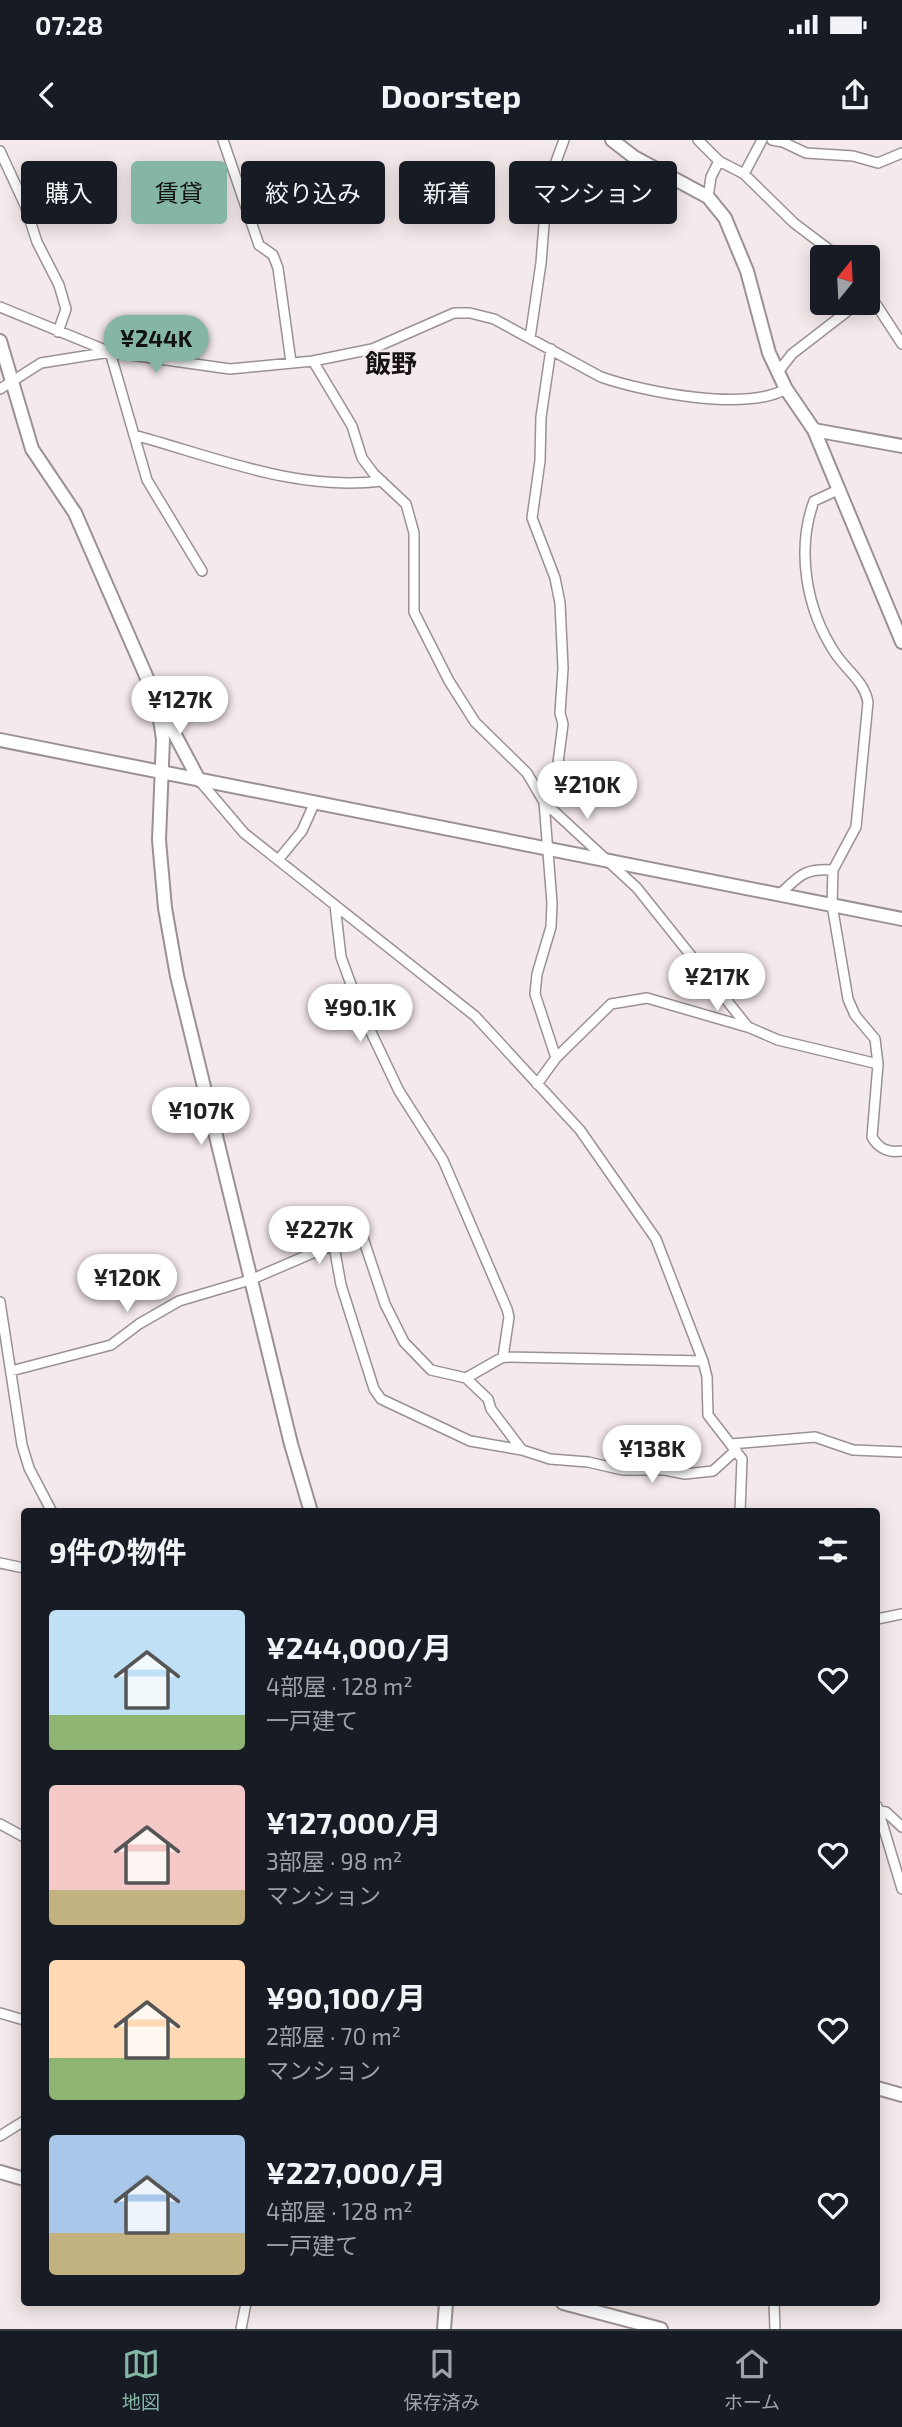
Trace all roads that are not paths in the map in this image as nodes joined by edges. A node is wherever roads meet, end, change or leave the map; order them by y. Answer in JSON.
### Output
{"nodes":[{"id":1,"x":223,"y":140,"type":"edge"},
{"id":2,"x":564,"y":140,"type":"edge"},
{"id":3,"x":612,"y":140,"type":"edge"},
{"id":4,"x":698,"y":140,"type":"edge"},
{"id":5,"x":762,"y":140,"type":"edge"},
{"id":6,"x":772,"y":140,"type":"edge"},
{"id":7,"x":790,"y":142,"type":"edge"},
{"id":8,"x":0,"y":151,"type":"edge"},
{"id":9,"x":902,"y":153,"type":"edge"},
{"id":10,"x":719,"y":161,"type":"junction"},
{"id":11,"x":744,"y":174,"type":"junction"},
{"id":12,"x":708,"y":197,"type":"junction"},
{"id":13,"x":823,"y":245,"type":"edge"},
{"id":14,"x":0,"y":307,"type":"edge"},
{"id":15,"x":880,"y":311,"type":"edge"},
{"id":16,"x":842,"y":315,"type":"edge"},
{"id":17,"x":58,"y":332,"type":"junction"},
{"id":18,"x":530,"y":338,"type":"junction"},
{"id":19,"x":0,"y":341,"type":"edge"},
{"id":20,"x":902,"y":344,"type":"edge"},
{"id":21,"x":551,"y":349,"type":"junction"},
{"id":22,"x":110,"y":352,"type":"junction"},
{"id":23,"x":313,"y":361,"type":"junction"},
{"id":24,"x":291,"y":362,"type":"junction"},
{"id":25,"x":778,"y":372,"type":"junction"},
{"id":26,"x":13,"y":383,"type":"junction"},
{"id":27,"x":0,"y":389,"type":"edge"},
{"id":28,"x":786,"y":389,"type":"junction"},
{"id":29,"x":814,"y":430,"type":"junction"},
{"id":30,"x":134,"y":435,"type":"junction"},
{"id":31,"x":902,"y":446,"type":"edge"},
{"id":32,"x":382,"y":481,"type":"junction"},
{"id":33,"x":840,"y":489,"type":"junction"},
{"id":34,"x":202,"y":571,"type":"dead end"},
{"id":35,"x":902,"y":642,"type":"edge"},
{"id":36,"x":156,"y":701,"type":"junction"},
{"id":37,"x":0,"y":740,"type":"edge"},
{"id":38,"x":161,"y":772,"type":"junction"},
{"id":39,"x":199,"y":780,"type":"junction"},
{"id":40,"x":544,"y":802,"type":"junction"},
{"id":41,"x":314,"y":804,"type":"junction"},
{"id":42,"x":548,"y":851,"type":"junction"},
{"id":43,"x":278,"y":860,"type":"junction"},
{"id":44,"x":611,"y":863,"type":"junction"},
{"id":45,"x":833,"y":870,"type":"junction"},
{"id":46,"x":779,"y":895,"type":"junction"},
{"id":47,"x":335,"y":905,"type":"junction"},
{"id":48,"x":832,"y":905,"type":"junction"},
{"id":49,"x":902,"y":919,"type":"edge"},
{"id":50,"x":748,"y":1027,"type":"junction"},
{"id":51,"x":556,"y":1058,"type":"junction"},
{"id":52,"x":878,"y":1064,"type":"junction"},
{"id":53,"x":537,"y":1084,"type":"junction"},
{"id":54,"x":902,"y":1151,"type":"edge"},
{"id":55,"x":334,"y":1246,"type":"junction"},
{"id":56,"x":250,"y":1280,"type":"junction"},
{"id":57,"x":0,"y":1302,"type":"edge"},
{"id":58,"x":503,"y":1357,"type":"junction"},
{"id":59,"x":703,"y":1361,"type":"junction"},
{"id":60,"x":11,"y":1371,"type":"junction"},
{"id":61,"x":466,"y":1378,"type":"junction"},
{"id":62,"x":733,"y":1447,"type":"junction"},
{"id":63,"x":522,"y":1450,"type":"junction"},
{"id":64,"x":902,"y":1452,"type":"edge"},
{"id":65,"x":50,"y":1508,"type":"edge"},
{"id":66,"x":309,"y":1508,"type":"edge"},
{"id":67,"x":740,"y":1508,"type":"edge"},
{"id":68,"x":0,"y":1563,"type":"edge"},
{"id":69,"x":21,"y":1567,"type":"edge"},
{"id":70,"x":902,"y":1614,"type":"edge"},
{"id":71,"x":880,"y":1618,"type":"edge"},
{"id":72,"x":880,"y":1810,"type":"edge"},
{"id":73,"x":880,"y":1815,"type":"edge"},
{"id":74,"x":0,"y":1824,"type":"edge"},
{"id":75,"x":902,"y":1827,"type":"edge"},
{"id":76,"x":21,"y":1834,"type":"edge"},
{"id":77,"x":898,"y":1870,"type":"edge"},
{"id":78,"x":902,"y":1889,"type":"edge"},
{"id":79,"x":0,"y":2013,"type":"edge"},
{"id":80,"x":21,"y":2019,"type":"edge"},
{"id":81,"x":880,"y":2089,"type":"edge"},
{"id":82,"x":902,"y":2095,"type":"edge"},
{"id":83,"x":21,"y":2123,"type":"edge"},
{"id":84,"x":0,"y":2136,"type":"edge"},
{"id":85,"x":0,"y":2172,"type":"edge"},
{"id":86,"x":21,"y":2178,"type":"edge"},
{"id":87,"x":245,"y":2306,"type":"edge"},
{"id":88,"x":446,"y":2306,"type":"edge"},
{"id":89,"x":574,"y":2306,"type":"edge"},
{"id":90,"x":774,"y":2306,"type":"edge"},
{"id":91,"x":241,"y":2329,"type":"edge"},
{"id":92,"x":444,"y":2329,"type":"edge"},
{"id":93,"x":662,"y":2329,"type":"edge"},
{"id":94,"x":775,"y":2329,"type":"edge"}],
"edges":[{"from":1,"to":24,"type":"street"},
{"from":2,"to":18,"type":"street"},
{"from":3,"to":12,"type":"street"},
{"from":4,"to":10,"type":"street"},
{"from":5,"to":11,"type":"street"},
{"from":6,"to":7,"type":"street"},
{"from":7,"to":9,"type":"street"},
{"from":8,"to":17,"type":"street"},
{"from":10,"to":11,"type":"street"},
{"from":10,"to":12,"type":"street"},
{"from":11,"to":13,"type":"street"},
{"from":12,"to":25,"type":"street"},
{"from":14,"to":17,"type":"street"},
{"from":15,"to":20,"type":"street"},
{"from":16,"to":25,"type":"street"},
{"from":17,"to":22,"type":"street"},
{"from":18,"to":21,"type":"street"},
{"from":18,"to":23,"type":"street"},
{"from":19,"to":26,"type":"street"},
{"from":21,"to":28,"type":"street"},
{"from":21,"to":40,"type":"street"},
{"from":22,"to":24,"type":"street"},
{"from":22,"to":26,"type":"street"},
{"from":22,"to":30,"type":"street"},
{"from":23,"to":24,"type":"street"},
{"from":23,"to":32,"type":"street"},
{"from":25,"to":28,"type":"street"},
{"from":26,"to":27,"type":"street"},
{"from":26,"to":36,"type":"street"},
{"from":28,"to":29,"type":"street"},
{"from":29,"to":31,"type":"street"},
{"from":29,"to":33,"type":"street"},
{"from":30,"to":32,"type":"street"},
{"from":30,"to":34,"type":"street"},
{"from":32,"to":40,"type":"street"},
{"from":33,"to":35,"type":"street"},
{"from":33,"to":45,"type":"street"},
{"from":36,"to":38,"type":"street"},
{"from":36,"to":39,"type":"street"},
{"from":37,"to":38,"type":"street"},
{"from":38,"to":39,"type":"street"},
{"from":38,"to":56,"type":"street"},
{"from":39,"to":41,"type":"street"},
{"from":39,"to":43,"type":"street"},
{"from":40,"to":42,"type":"street"},
{"from":40,"to":44,"type":"street"},
{"from":41,"to":42,"type":"street"},
{"from":41,"to":43,"type":"street"},
{"from":42,"to":44,"type":"street"},
{"from":42,"to":51,"type":"street"},
{"from":43,"to":47,"type":"street"},
{"from":44,"to":46,"type":"street"},
{"from":44,"to":50,"type":"street"},
{"from":45,"to":46,"type":"street"},
{"from":45,"to":48,"type":"street"},
{"from":46,"to":48,"type":"street"},
{"from":47,"to":53,"type":"street"},
{"from":47,"to":58,"type":"street"},
{"from":48,"to":49,"type":"street"},
{"from":48,"to":52,"type":"street"},
{"from":50,"to":51,"type":"street"},
{"from":50,"to":52,"type":"street"},
{"from":51,"to":53,"type":"street"},
{"from":52,"to":54,"type":"street"},
{"from":53,"to":59,"type":"street"},
{"from":55,"to":56,"type":"street"},
{"from":55,"to":61,"type":"street"},
{"from":55,"to":63,"type":"street"},
{"from":56,"to":60,"type":"street"},
{"from":56,"to":66,"type":"street"},
{"from":57,"to":60,"type":"street"},
{"from":58,"to":59,"type":"street"},
{"from":58,"to":61,"type":"street"},
{"from":59,"to":62,"type":"street"},
{"from":60,"to":65,"type":"street"},
{"from":61,"to":63,"type":"street"},
{"from":62,"to":63,"type":"street"},
{"from":62,"to":64,"type":"street"},
{"from":62,"to":67,"type":"street"},
{"from":68,"to":69,"type":"street"},
{"from":70,"to":71,"type":"street"},
{"from":72,"to":75,"type":"street"},
{"from":73,"to":77,"type":"street"},
{"from":74,"to":76,"type":"street"},
{"from":77,"to":78,"type":"street"},
{"from":79,"to":80,"type":"street"},
{"from":81,"to":82,"type":"street"},
{"from":83,"to":84,"type":"street"},
{"from":85,"to":86,"type":"street"},
{"from":87,"to":91,"type":"street"},
{"from":88,"to":92,"type":"street"},
{"from":89,"to":93,"type":"street"},
{"from":90,"to":94,"type":"street"}]}
